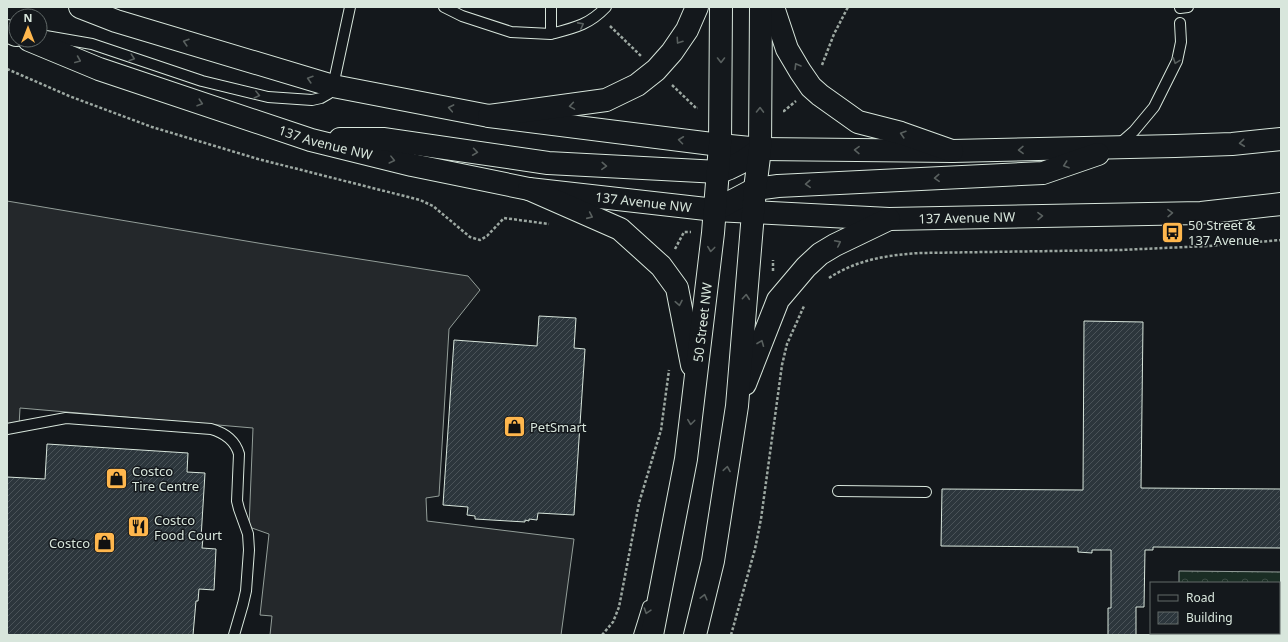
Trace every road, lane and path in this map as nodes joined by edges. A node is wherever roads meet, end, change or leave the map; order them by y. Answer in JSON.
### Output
{"nodes":[{"id":1,"x":80,"y":7,"type":"edge"},
{"id":2,"x":350,"y":7,"type":"edge"},
{"id":3,"x":444,"y":7,"type":"edge"},
{"id":4,"x":551,"y":7,"type":"edge"},
{"id":5,"x":606,"y":7,"type":"edge"},
{"id":6,"x":697,"y":7,"type":"edge"},
{"id":7,"x":721,"y":7,"type":"edge"},
{"id":8,"x":761,"y":7,"type":"edge"},
{"id":9,"x":773,"y":7,"type":"edge"},
{"id":10,"x":848,"y":7,"type":"edge"},
{"id":11,"x":463,"y":12,"type":"edge"},
{"id":12,"x":1180,"y":23,"type":"dead end"},
{"id":13,"x":551,"y":34,"type":"junction"},
{"id":14,"x":48,"y":36,"type":"edge"},
{"id":15,"x":48,"y":48,"type":"edge"},
{"id":16,"x":821,"y":67,"type":"dead end"},
{"id":17,"x":7,"y":68,"type":"edge"},
{"id":18,"x":333,"y":86,"type":"junction"},
{"id":19,"x":489,"y":116,"type":"junction"},
{"id":20,"x":1281,"y":139,"type":"edge"},
{"id":21,"x":311,"y":140,"type":"junction"},
{"id":22,"x":720,"y":145,"type":"junction"},
{"id":23,"x":1116,"y":148,"type":"junction"},
{"id":24,"x":760,"y":149,"type":"junction"},
{"id":25,"x":952,"y":151,"type":"junction"},
{"id":26,"x":719,"y":172,"type":"junction"},
{"id":27,"x":755,"y":188,"type":"junction"},
{"id":28,"x":529,"y":189,"type":"junction"},
{"id":29,"x":1281,"y":204,"type":"edge"},
{"id":30,"x":715,"y":210,"type":"junction"},
{"id":31,"x":753,"y":213,"type":"junction"},
{"id":32,"x":889,"y":220,"type":"junction"},
{"id":33,"x":556,"y":225,"type":"dead end"},
{"id":34,"x":713,"y":233,"type":"junction"},
{"id":35,"x":1281,"y":240,"type":"edge"},
{"id":36,"x":661,"y":266,"type":"junction"},
{"id":37,"x":825,"y":282,"type":"dead end"},
{"id":38,"x":807,"y":302,"type":"dead end"},
{"id":39,"x":669,"y":369,"type":"dead end"},
{"id":40,"x":696,"y":383,"type":"junction"},
{"id":41,"x":737,"y":406,"type":"junction"},
{"id":42,"x":7,"y":429,"type":"edge"},
{"id":43,"x":838,"y":491,"type":"dead end"},
{"id":44,"x":926,"y":492,"type":"dead end"},
{"id":45,"x":672,"y":534,"type":"junction"},
{"id":46,"x":234,"y":635,"type":"edge"},
{"id":47,"x":602,"y":635,"type":"edge"},
{"id":48,"x":639,"y":635,"type":"edge"},
{"id":49,"x":652,"y":635,"type":"edge"},
{"id":50,"x":695,"y":635,"type":"edge"},
{"id":51,"x":731,"y":635,"type":"edge"}],
"edges":[{"from":18,"to":1,"type":"main road","one_way":true},
{"from":2,"to":18,"type":"lane"},
{"from":3,"to":11,"type":"lane"},
{"from":4,"to":13,"type":"lane"},
{"from":13,"to":5,"type":"lane","one_way":true},
{"from":6,"to":19,"type":"main road","one_way":true},
{"from":7,"to":22,"type":"main road","name":"50 Street NW","one_way":true},
{"from":24,"to":8,"type":"main road","one_way":true},
{"from":25,"to":9,"type":"main road","one_way":true},
{"from":10,"to":16,"type":"path"},
{"from":11,"to":13,"type":"lane"},
{"from":12,"to":23,"type":"lane","one_way":true},
{"from":14,"to":18,"type":"lane","one_way":true},
{"from":15,"to":21,"type":"main road","name":"137 Avenue NW","one_way":true},
{"from":17,"to":33,"type":"path"},
{"from":19,"to":18,"type":"main road","one_way":true},
{"from":22,"to":19,"type":"main road","one_way":true},
{"from":20,"to":23,"type":"main road","one_way":true},
{"from":21,"to":26,"type":"main road","one_way":true},
{"from":21,"to":28,"type":"main road","name":"137 Avenue NW","one_way":true},
{"from":22,"to":24,"type":"main road"},
{"from":22,"to":26,"type":"main road","name":"50 Street NW"},
{"from":23,"to":25,"type":"main road","one_way":true},
{"from":23,"to":27,"type":"main road","one_way":true},
{"from":25,"to":24,"type":"main road","one_way":true},
{"from":24,"to":26,"type":"main road"},
{"from":24,"to":27,"type":"main road"},
{"from":26,"to":30,"type":"main road","name":"50 Street NW"},
{"from":27,"to":30,"type":"main road"},
{"from":27,"to":31,"type":"main road"},
{"from":28,"to":30,"type":"main road","name":"137 Avenue NW"},
{"from":28,"to":36,"type":"main road","one_way":true},
{"from":32,"to":29,"type":"main road","name":"137 Avenue NW","one_way":true},
{"from":30,"to":31,"type":"main road","name":"137 Avenue NW"},
{"from":30,"to":34,"type":"main road","name":"50 Street NW"},
{"from":31,"to":32,"type":"main road","name":"137 Avenue NW"},
{"from":41,"to":31,"type":"main road","one_way":true},
{"from":41,"to":32,"type":"main road","one_way":true},
{"from":34,"to":36,"type":"path"},
{"from":34,"to":40,"type":"main road","name":"50 Street NW","one_way":true},
{"from":35,"to":37,"type":"path"},
{"from":36,"to":40,"type":"main road","one_way":true},
{"from":38,"to":51,"type":"path"},
{"from":39,"to":47,"type":"path"},
{"from":40,"to":45,"type":"main road","name":"50 Street NW","one_way":true},
{"from":50,"to":41,"type":"main road","one_way":true},
{"from":42,"to":46,"type":"lane"},
{"from":43,"to":44,"type":"lane"},
{"from":45,"to":48,"type":"lane","one_way":true},
{"from":45,"to":49,"type":"main road","name":"50 Street NW"}]}
